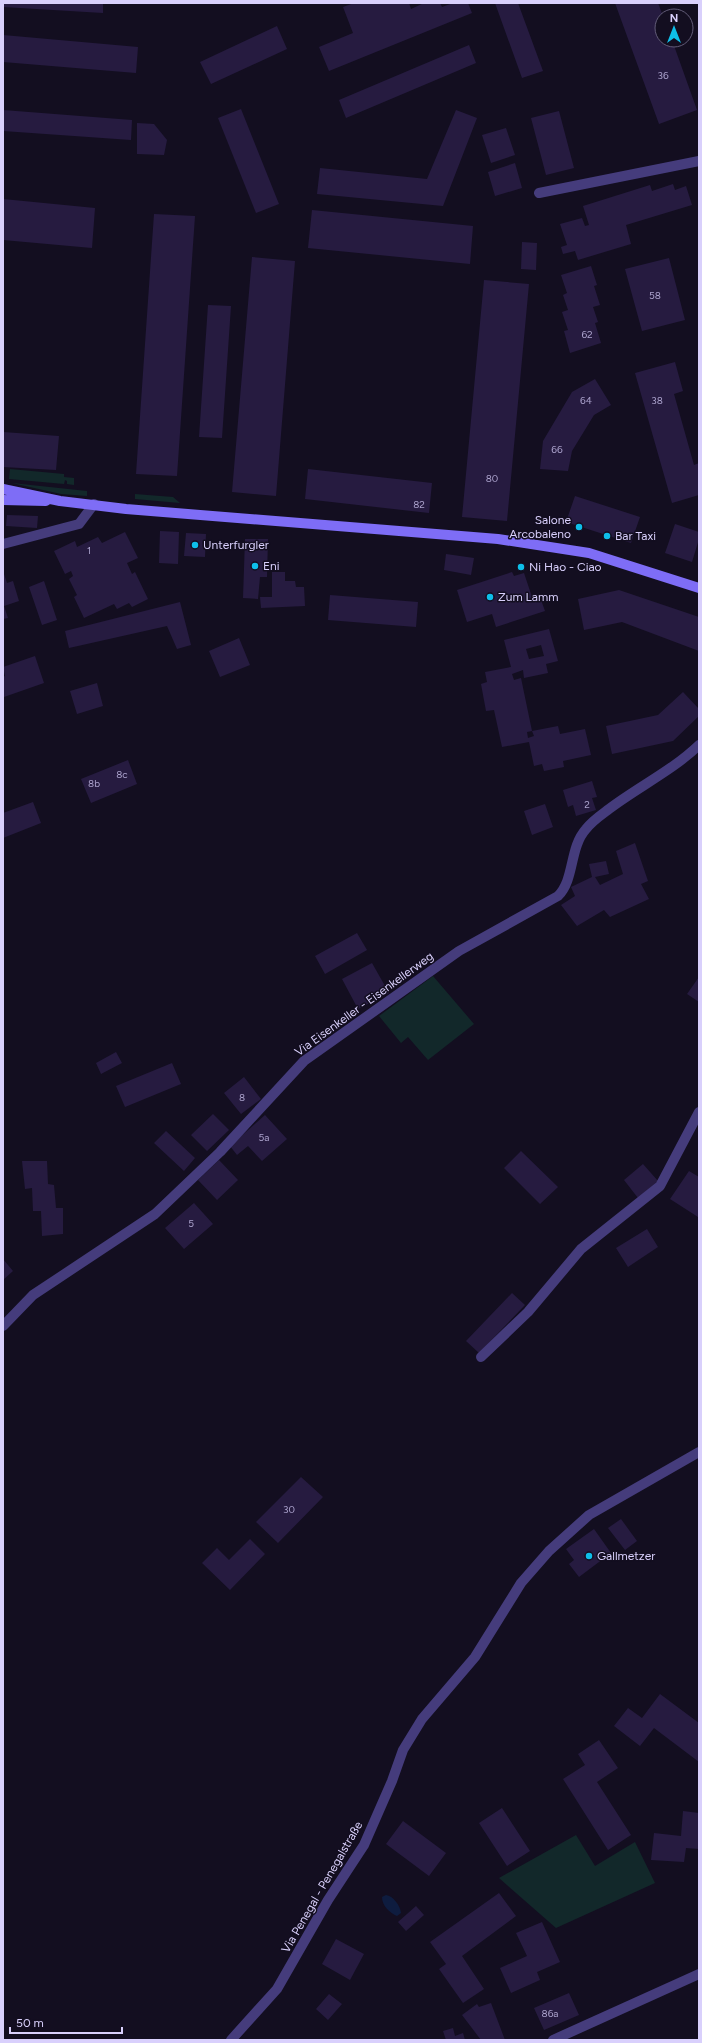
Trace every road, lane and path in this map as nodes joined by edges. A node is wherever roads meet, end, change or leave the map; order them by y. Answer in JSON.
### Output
{"nodes":[{"id":1,"x":699,"y":161,"type":"edge"},
{"id":2,"x":539,"y":193,"type":"dead end"},
{"id":3,"x":3,"y":489,"type":"edge"},
{"id":4,"x":3,"y":500,"type":"edge"},
{"id":5,"x":60,"y":501,"type":"junction"},
{"id":6,"x":94,"y":504,"type":"junction"},
{"id":7,"x":3,"y":544,"type":"edge"},
{"id":8,"x":699,"y":588,"type":"edge"},
{"id":9,"x":699,"y":745,"type":"edge"},
{"id":10,"x":699,"y":1112,"type":"edge"},
{"id":11,"x":3,"y":1326,"type":"edge"},
{"id":12,"x":481,"y":1357,"type":"dead end"},
{"id":13,"x":699,"y":1452,"type":"edge"},
{"id":14,"x":699,"y":1974,"type":"edge"},
{"id":15,"x":231,"y":2040,"type":"edge"},
{"id":16,"x":553,"y":2040,"type":"edge"}],
"edges":[{"from":1,"to":2,"type":"street"},
{"from":3,"to":5,"type":"main road"},
{"from":4,"to":5,"type":"main road"},
{"from":5,"to":6,"type":"main road"},
{"from":6,"to":7,"type":"street"},
{"from":6,"to":8,"type":"main road"},
{"from":9,"to":11,"type":"street","name":"Via Eisenkeller - Eisenkellerweg"},
{"from":10,"to":12,"type":"street"},
{"from":13,"to":15,"type":"street","name":"Via Penegal - Penegalstraße"},
{"from":14,"to":16,"type":"street"}]}
